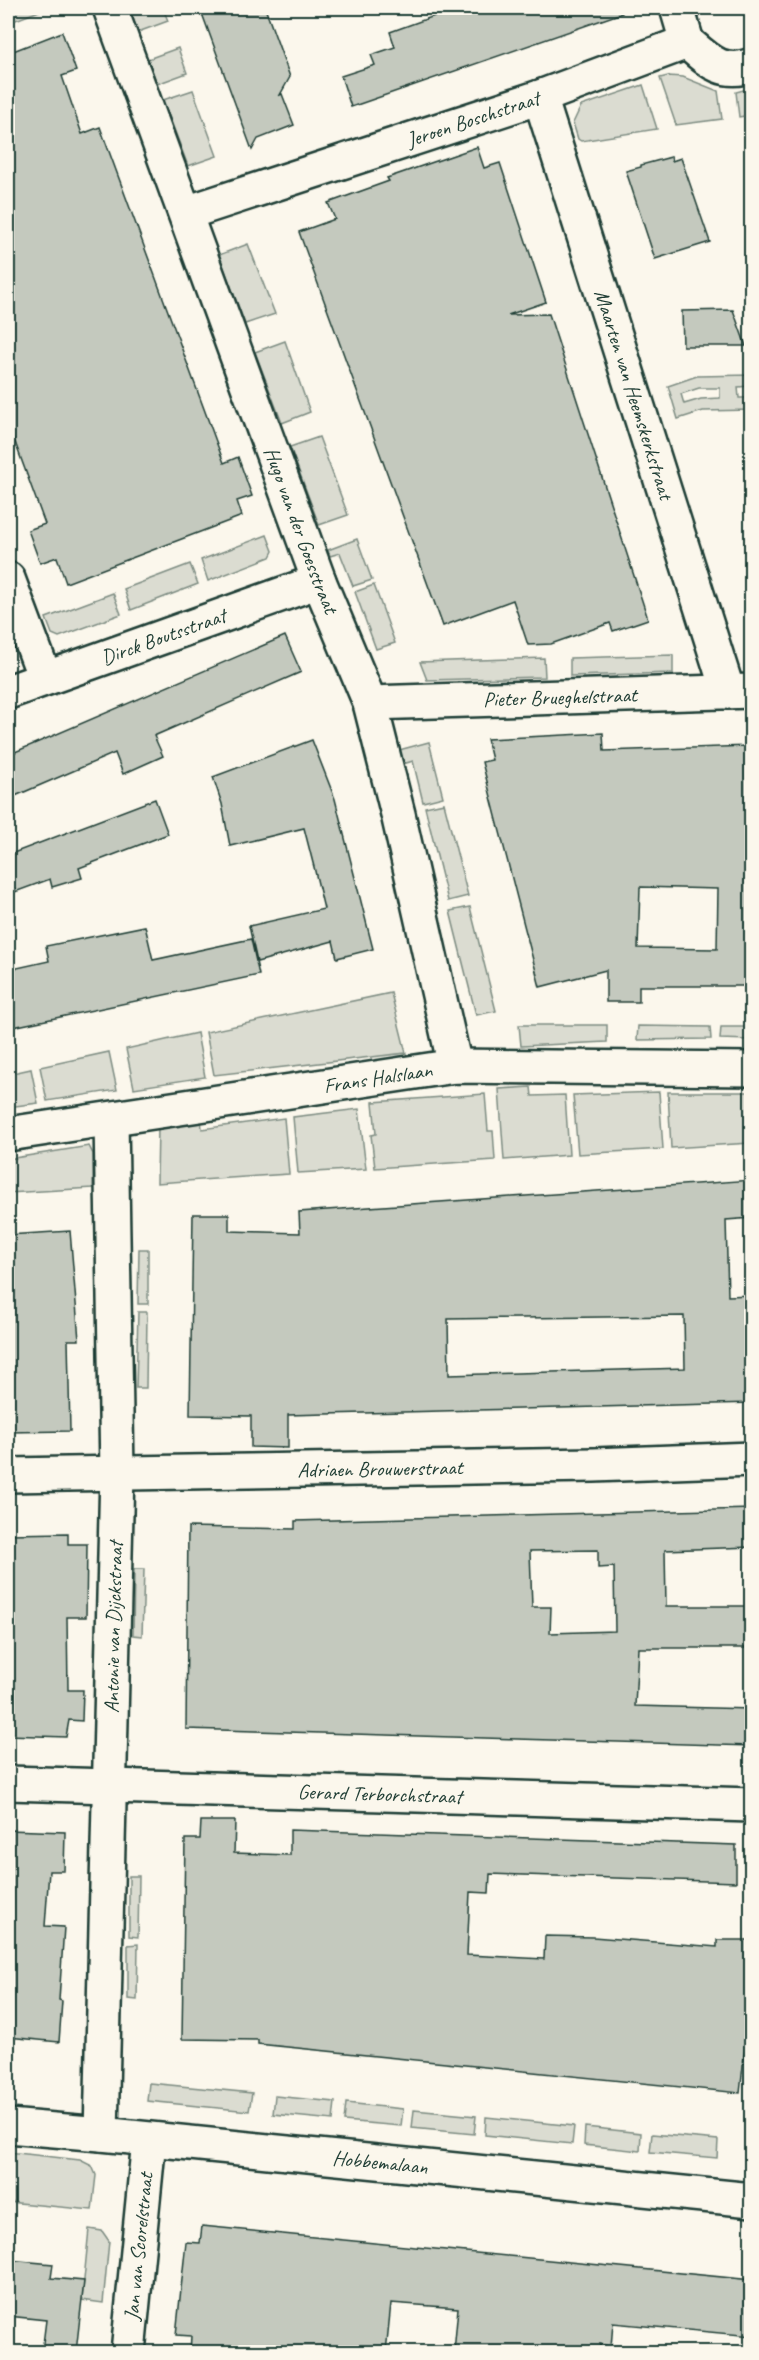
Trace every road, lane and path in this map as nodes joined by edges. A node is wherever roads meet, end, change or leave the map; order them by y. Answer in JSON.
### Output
{"nodes":[{"id":1,"x":110,"y":8,"type":"edge"},
{"id":2,"x":677,"y":8,"type":"edge"},
{"id":3,"x":687,"y":42,"type":"junction"},
{"id":4,"x":752,"y":65,"type":"edge"},
{"id":5,"x":540,"y":97,"type":"junction"},
{"id":6,"x":186,"y":213,"type":"junction"},
{"id":7,"x":8,"y":579,"type":"edge"},
{"id":8,"x":320,"y":581,"type":"junction"},
{"id":9,"x":45,"y":678,"type":"junction"},
{"id":10,"x":740,"y":691,"type":"edge"},
{"id":11,"x":8,"y":692,"type":"edge"},
{"id":12,"x":370,"y":703,"type":"junction"},
{"id":13,"x":455,"y":1066,"type":"junction"},
{"id":14,"x":752,"y":1069,"type":"edge"},
{"id":15,"x":111,"y":1120,"type":"junction"},
{"id":16,"x":8,"y":1134,"type":"edge"},
{"id":17,"x":752,"y":1459,"type":"edge"},
{"id":18,"x":117,"y":1472,"type":"junction"},
{"id":19,"x":8,"y":1475,"type":"edge"},
{"id":20,"x":8,"y":1783,"type":"edge"},
{"id":21,"x":109,"y":1785,"type":"junction"},
{"id":22,"x":752,"y":1805,"type":"edge"},
{"id":23,"x":8,"y":2126,"type":"edge"},
{"id":24,"x":101,"y":2134,"type":"junction"},
{"id":25,"x":149,"y":2140,"type":"junction"},
{"id":26,"x":752,"y":2200,"type":"edge"},
{"id":27,"x":128,"y":2352,"type":"edge"}],
"edges":[{"from":1,"to":6,"type":"street","name":"Hugo van der Goesstraat"},
{"from":2,"to":3,"type":"street"},
{"from":3,"to":4,"type":"street"},
{"from":3,"to":5,"type":"street","name":"Jeroen Boschstraat"},
{"from":5,"to":6,"type":"street","name":"Jeroen Boschstraat"},
{"from":5,"to":10,"type":"street","name":"Maarten van Heemskerkstraat"},
{"from":6,"to":8,"type":"street","name":"Hugo van der Goesstraat"},
{"from":7,"to":9,"type":"street"},
{"from":8,"to":9,"type":"street","name":"Dirck Boutsstraat"},
{"from":8,"to":12,"type":"street","name":"Hugo van der Goesstraat"},
{"from":9,"to":11,"type":"street","name":"Dirck Boutsstraat"},
{"from":10,"to":12,"type":"street","name":"Pieter Brueghelstraat"},
{"from":12,"to":13,"type":"street","name":"Hugo van der Goesstraat"},
{"from":13,"to":14,"type":"street","name":"Frans Halslaan"},
{"from":13,"to":15,"type":"street","name":"Frans Halslaan"},
{"from":15,"to":16,"type":"street","name":"Frans Halslaan"},
{"from":15,"to":18,"type":"street","name":"Antonie van Dijckstraat"},
{"from":17,"to":18,"type":"street","name":"Adriaen Brouwerstraat"},
{"from":18,"to":19,"type":"street","name":"Adriaen Brouwerstraat"},
{"from":18,"to":21,"type":"street","name":"Antonie van Dijckstraat"},
{"from":20,"to":21,"type":"street","name":"Gerard Terborchstraat"},
{"from":21,"to":22,"type":"street","name":"Gerard Terborchstraat"},
{"from":21,"to":24,"type":"street","name":"Antonie van Dijckstraat"},
{"from":23,"to":24,"type":"street","name":"Hobbemalaan"},
{"from":24,"to":25,"type":"street","name":"Hobbemalaan"},
{"from":25,"to":26,"type":"street","name":"Hobbemalaan"},
{"from":25,"to":27,"type":"street","name":"Jan van Scorelstraat"}]}
